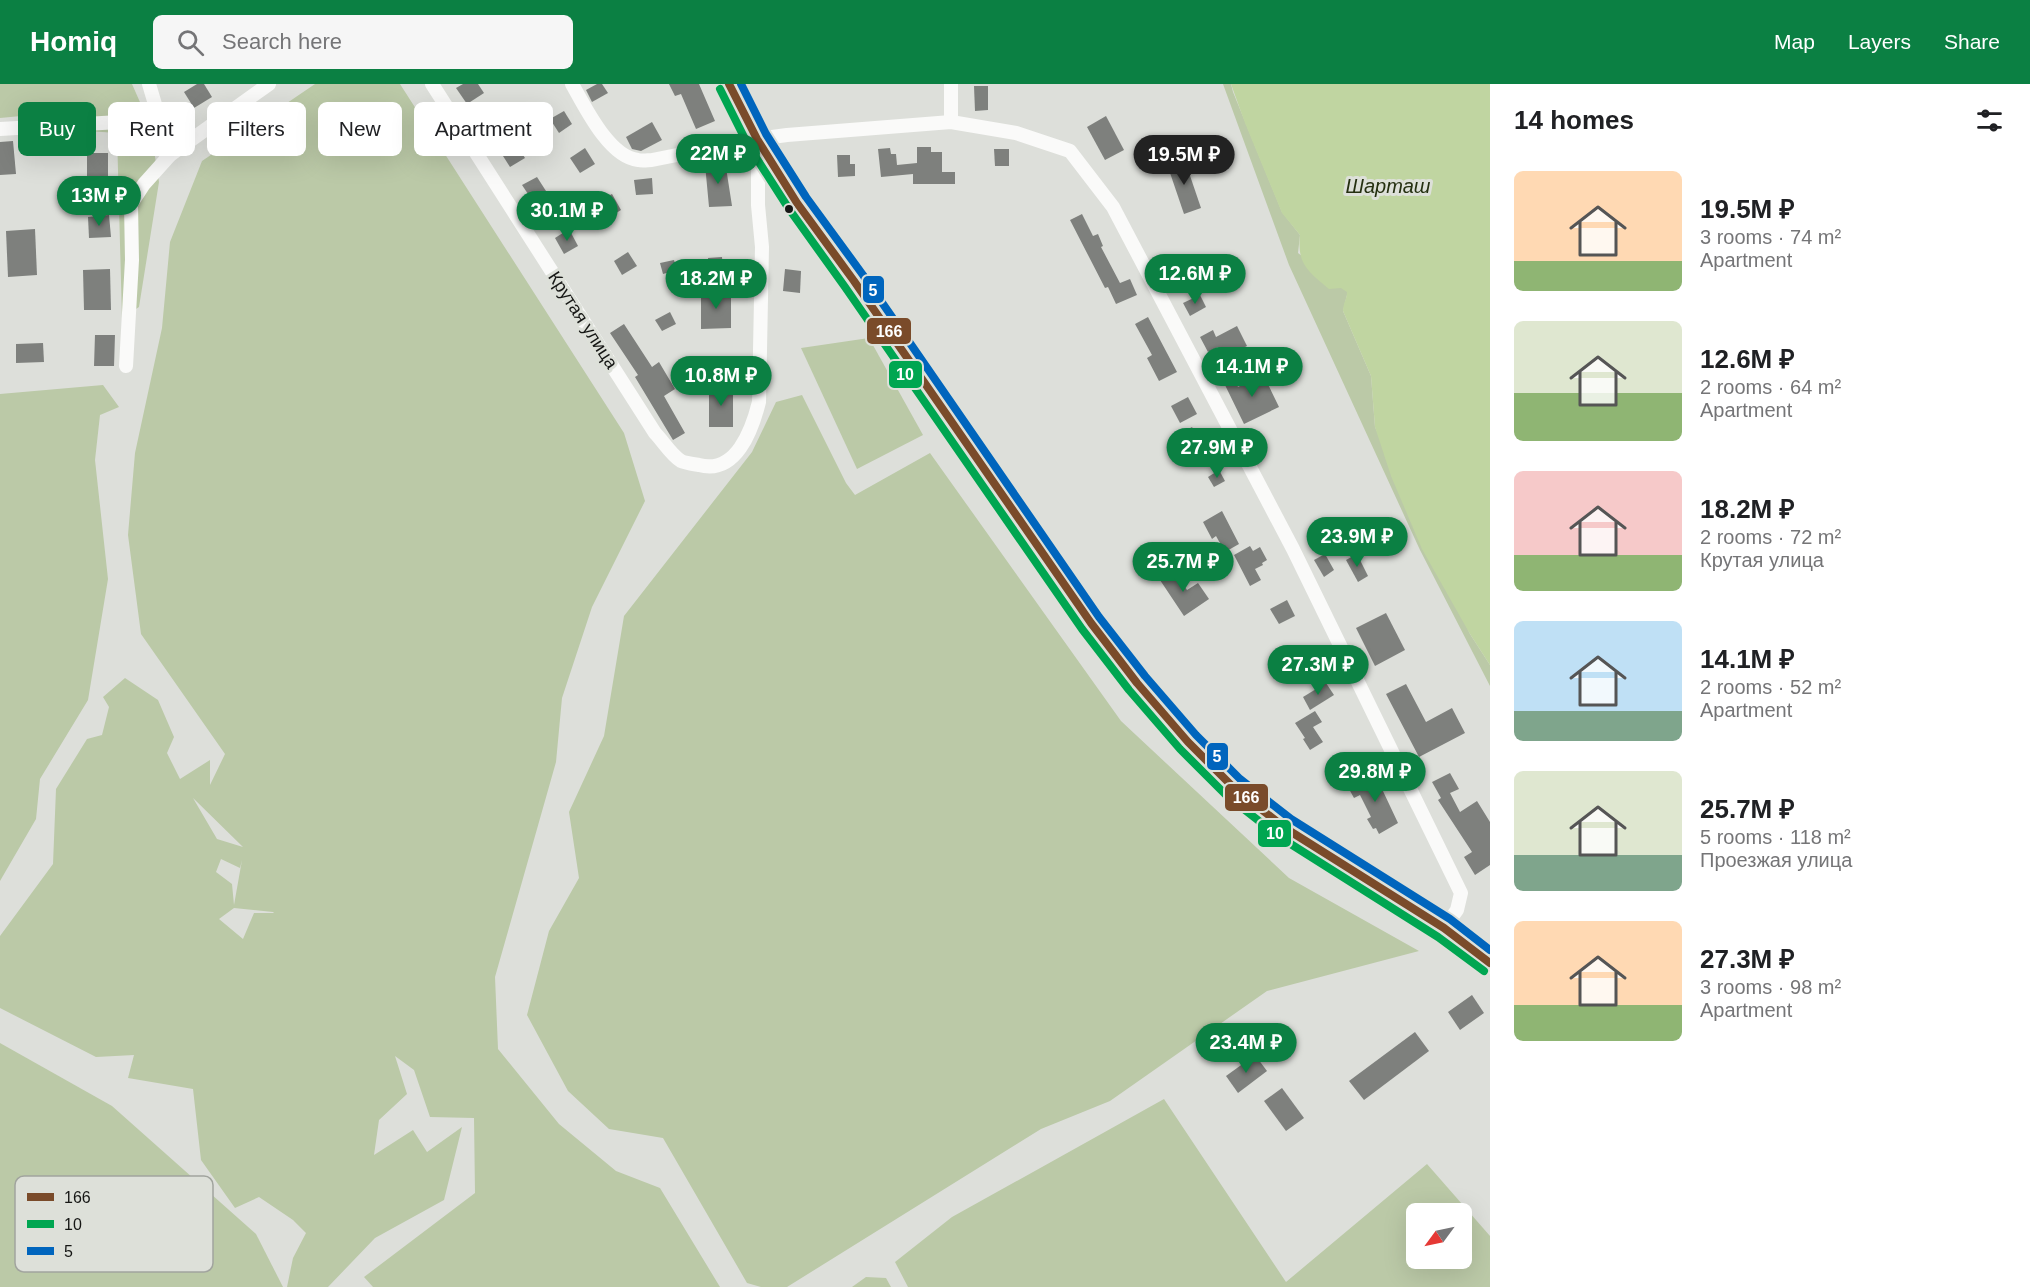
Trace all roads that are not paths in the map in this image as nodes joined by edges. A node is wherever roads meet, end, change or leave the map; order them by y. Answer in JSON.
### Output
{"nodes":[{"id":1,"x":149,"y":84,"type":"edge"},
{"id":2,"x":269,"y":84,"type":"edge"},
{"id":3,"x":432,"y":84,"type":"edge"},
{"id":4,"x":572,"y":84,"type":"edge"},
{"id":5,"x":729,"y":84,"type":"edge"},
{"id":6,"x":951,"y":84,"type":"edge"},
{"id":7,"x":154,"y":102,"type":"edge"},
{"id":8,"x":951,"y":122,"type":"junction"},
{"id":9,"x":108,"y":123,"type":"edge"},
{"id":10,"x":0,"y":129,"type":"edge"},
{"id":11,"x":195,"y":137,"type":"edge"},
{"id":12,"x":758,"y":139,"type":"junction"},
{"id":13,"x":169,"y":156,"type":"edge"},
{"id":14,"x":126,"y":366,"type":"dead end"},
{"id":15,"x":1444,"y":928,"type":"junction"},
{"id":16,"x":1490,"y":963,"type":"edge"}],
"edges":[{"from":1,"to":7,"type":"street"},
{"from":2,"to":11,"type":"street"},
{"from":3,"to":12,"type":"street","name":"Крутая улица"},
{"from":4,"to":12,"type":"street"},
{"from":5,"to":12,"type":"main road"},
{"from":6,"to":8,"type":"street"},
{"from":8,"to":12,"type":"street"},
{"from":8,"to":15,"type":"street"},
{"from":9,"to":10,"type":"street"},
{"from":12,"to":15,"type":"main road"},
{"from":13,"to":14,"type":"street"},
{"from":15,"to":16,"type":"main road"}]}
